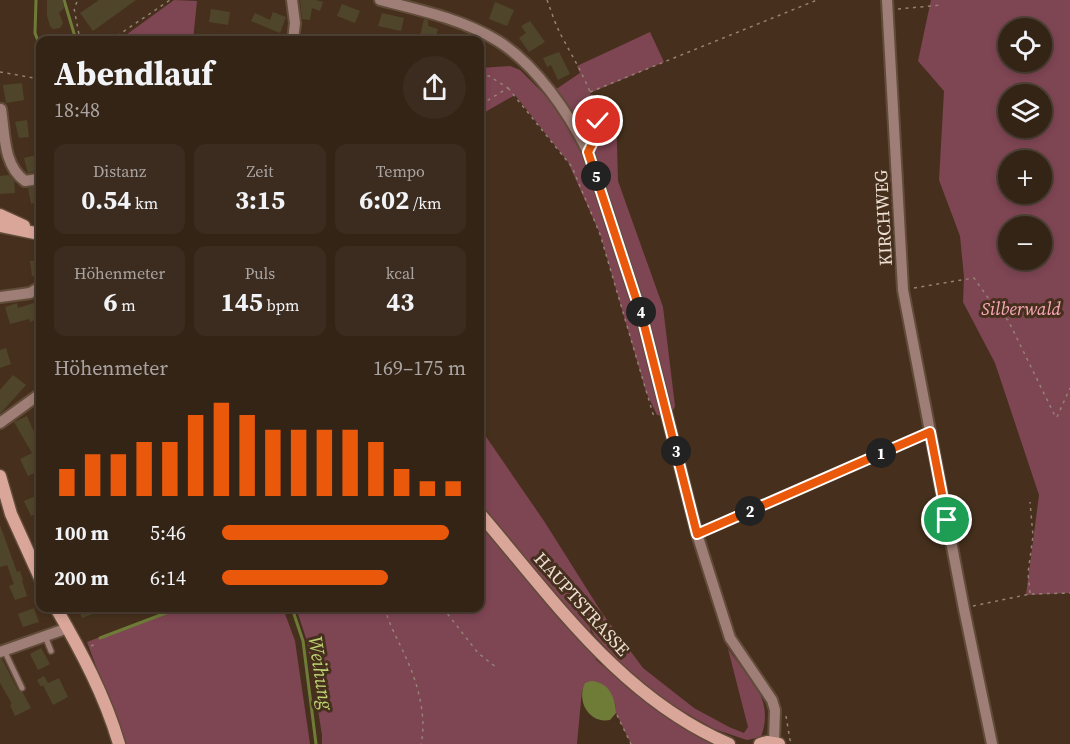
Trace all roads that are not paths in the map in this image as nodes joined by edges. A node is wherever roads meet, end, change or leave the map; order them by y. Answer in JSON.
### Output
{"nodes":[{"id":1,"x":292,"y":0,"type":"edge"},
{"id":2,"x":380,"y":0,"type":"edge"},
{"id":3,"x":888,"y":5,"type":"edge"},
{"id":4,"x":293,"y":36,"type":"edge"},
{"id":5,"x":1,"y":108,"type":"edge"},
{"id":6,"x":4,"y":159,"type":"edge"},
{"id":7,"x":36,"y":179,"type":"edge"},
{"id":8,"x":0,"y":215,"type":"edge"},
{"id":9,"x":0,"y":226,"type":"edge"},
{"id":10,"x":36,"y":232,"type":"edge"},
{"id":11,"x":36,"y":233,"type":"edge"},
{"id":12,"x":36,"y":289,"type":"edge"},
{"id":13,"x":0,"y":297,"type":"edge"},
{"id":14,"x":36,"y":397,"type":"edge"},
{"id":15,"x":0,"y":423,"type":"edge"},
{"id":16,"x":0,"y":476,"type":"edge"},
{"id":17,"x":484,"y":519,"type":"edge"},
{"id":18,"x":36,"y":569,"type":"edge"},
{"id":19,"x":58,"y":612,"type":"edge"},
{"id":20,"x":68,"y":628,"type":"junction"},
{"id":21,"x":45,"y":636,"type":"junction"},
{"id":22,"x":2,"y":651,"type":"edge"},
{"id":23,"x":51,"y":651,"type":"dead end"},
{"id":24,"x":22,"y":688,"type":"dead end"},
{"id":25,"x":776,"y":743,"type":"edge"},
{"id":26,"x":119,"y":744,"type":"edge"},
{"id":27,"x":729,"y":744,"type":"edge"},
{"id":28,"x":760,"y":744,"type":"edge"},
{"id":29,"x":992,"y":744,"type":"edge"}],
"edges":[{"from":1,"to":4,"type":"street"},
{"from":2,"to":25,"type":"street"},
{"from":3,"to":29,"type":"street","name":"KIRCHWEG"},
{"from":5,"to":6,"type":"street"},
{"from":6,"to":7,"type":"street"},
{"from":8,"to":10,"type":"main road"},
{"from":9,"to":11,"type":"main road"},
{"from":12,"to":13,"type":"street"},
{"from":14,"to":15,"type":"street"},
{"from":16,"to":18,"type":"main road"},
{"from":17,"to":27,"type":"main road","name":"HAUPTSTRASSE"},
{"from":19,"to":20,"type":"main road"},
{"from":20,"to":21,"type":"street"},
{"from":20,"to":26,"type":"main road"},
{"from":21,"to":22,"type":"street"},
{"from":21,"to":23,"type":"lane"},
{"from":22,"to":24,"type":"lane"},
{"from":25,"to":28,"type":"main road"}]}
